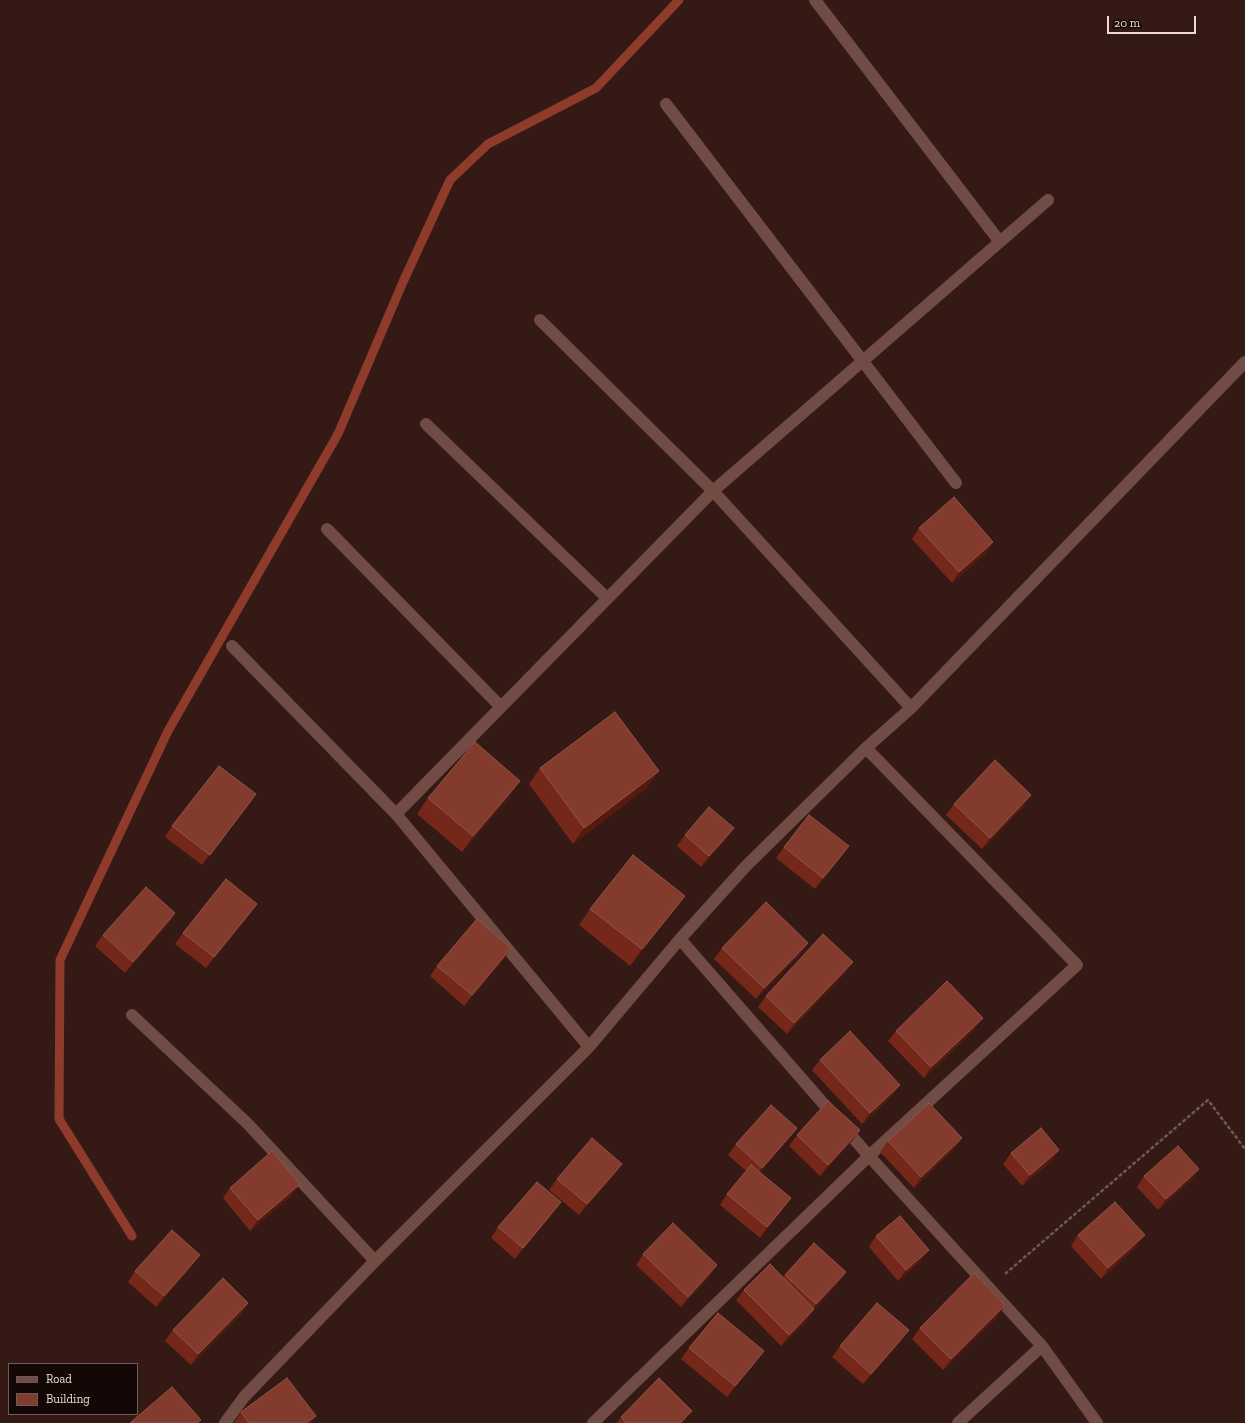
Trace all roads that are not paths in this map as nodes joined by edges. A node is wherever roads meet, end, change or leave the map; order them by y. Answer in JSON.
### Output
{"nodes":[{"id":1,"x":815,"y":0,"type":"edge"},
{"id":2,"x":666,"y":104,"type":"dead end"},
{"id":3,"x":1048,"y":200,"type":"dead end"},
{"id":4,"x":1000,"y":242,"type":"junction"},
{"id":5,"x":540,"y":320,"type":"dead end"},
{"id":6,"x":862,"y":361,"type":"junction"},
{"id":7,"x":1245,"y":362,"type":"edge"},
{"id":8,"x":426,"y":424,"type":"dead end"},
{"id":9,"x":956,"y":483,"type":"dead end"},
{"id":10,"x":712,"y":491,"type":"junction"},
{"id":11,"x":327,"y":529,"type":"dead end"},
{"id":12,"x":607,"y":598,"type":"junction"},
{"id":13,"x":232,"y":646,"type":"dead end"},
{"id":14,"x":501,"y":707,"type":"junction"},
{"id":15,"x":911,"y":708,"type":"junction"},
{"id":16,"x":866,"y":748,"type":"junction"},
{"id":17,"x":396,"y":814,"type":"junction"},
{"id":18,"x":680,"y":939,"type":"junction"},
{"id":19,"x":132,"y":1015,"type":"dead end"},
{"id":20,"x":589,"y":1047,"type":"junction"},
{"id":21,"x":869,"y":1156,"type":"junction"},
{"id":22,"x":375,"y":1261,"type":"junction"},
{"id":23,"x":1042,"y":1346,"type":"junction"},
{"id":24,"x":225,"y":1423,"type":"edge"},
{"id":25,"x":593,"y":1423,"type":"edge"},
{"id":26,"x":958,"y":1423,"type":"edge"},
{"id":27,"x":1098,"y":1423,"type":"edge"}],
"edges":[{"from":1,"to":4,"type":"street"},
{"from":2,"to":6,"type":"street"},
{"from":3,"to":4,"type":"street"},
{"from":4,"to":6,"type":"street"},
{"from":5,"to":10,"type":"street"},
{"from":6,"to":9,"type":"street"},
{"from":6,"to":10,"type":"street"},
{"from":7,"to":15,"type":"street"},
{"from":8,"to":12,"type":"street"},
{"from":10,"to":12,"type":"street"},
{"from":10,"to":15,"type":"street"},
{"from":11,"to":14,"type":"street"},
{"from":12,"to":14,"type":"street"},
{"from":13,"to":17,"type":"street"},
{"from":14,"to":17,"type":"street"},
{"from":15,"to":16,"type":"street"},
{"from":16,"to":18,"type":"street"},
{"from":16,"to":21,"type":"street"},
{"from":17,"to":20,"type":"street"},
{"from":18,"to":20,"type":"street"},
{"from":18,"to":21,"type":"street"},
{"from":19,"to":22,"type":"street"},
{"from":20,"to":22,"type":"street"},
{"from":21,"to":23,"type":"street"},
{"from":21,"to":25,"type":"street"},
{"from":22,"to":24,"type":"street"},
{"from":23,"to":26,"type":"street"},
{"from":23,"to":27,"type":"street"}]}
